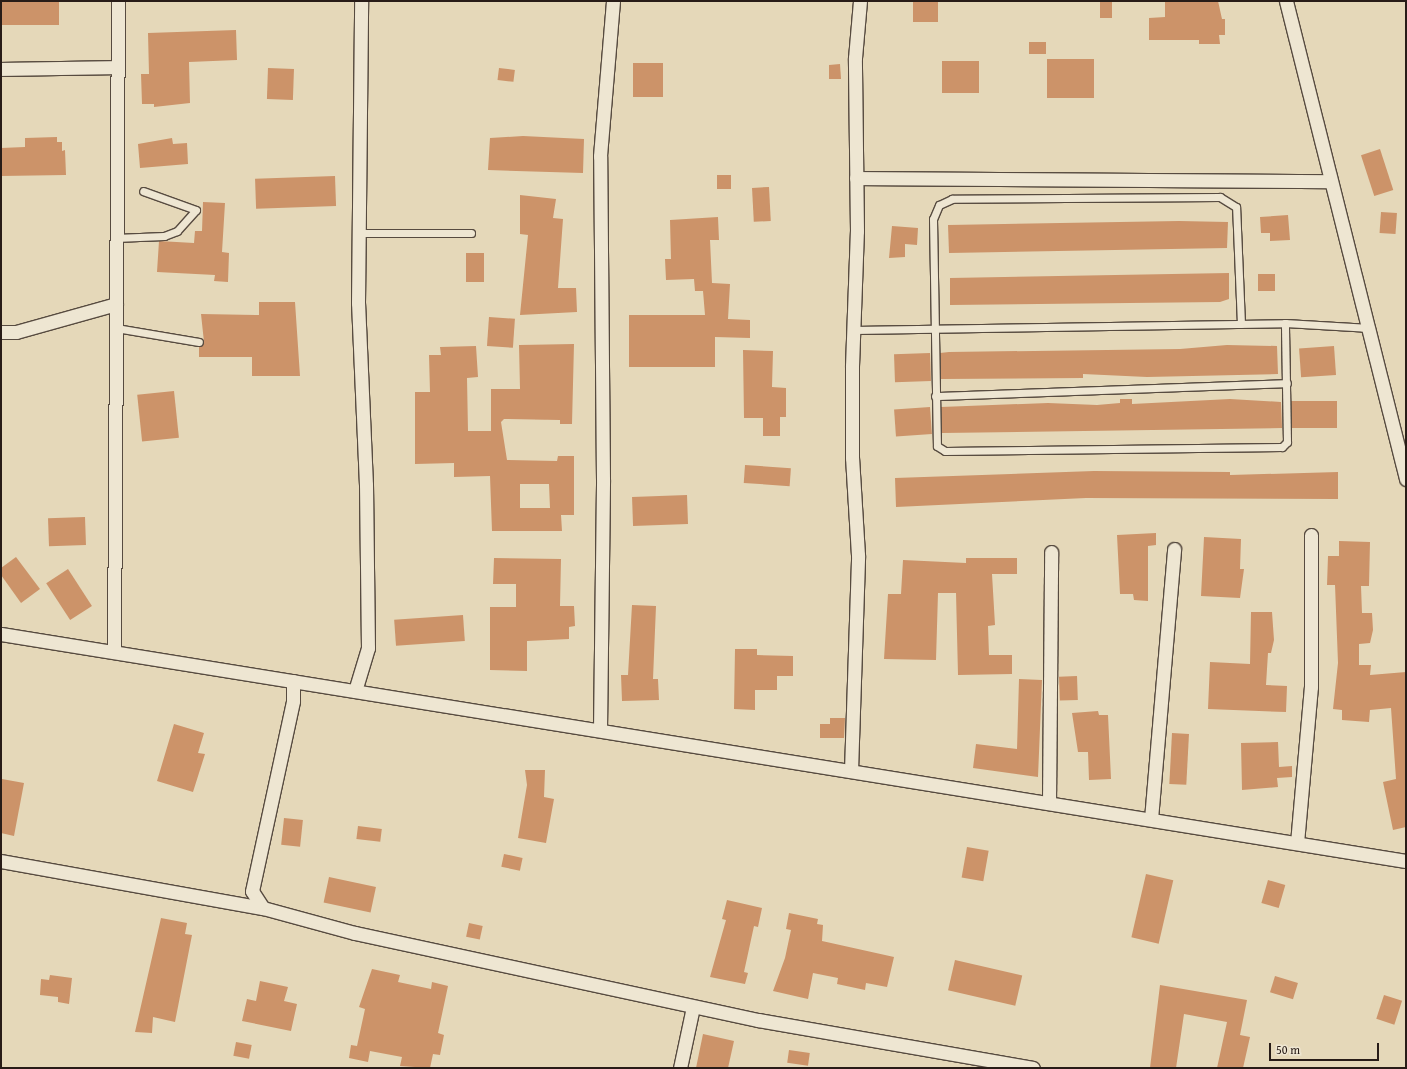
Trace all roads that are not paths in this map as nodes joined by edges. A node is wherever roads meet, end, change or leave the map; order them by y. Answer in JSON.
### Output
{"nodes":[{"id":1,"x":118,"y":1,"type":"edge"},
{"id":2,"x":361,"y":1,"type":"edge"},
{"id":3,"x":613,"y":1,"type":"edge"},
{"id":4,"x":860,"y":1,"type":"edge"},
{"id":5,"x":1286,"y":1,"type":"edge"},
{"id":6,"x":116,"y":67,"type":"junction"},
{"id":7,"x":1,"y":69,"type":"edge"},
{"id":8,"x":856,"y":178,"type":"junction"},
{"id":9,"x":1329,"y":181,"type":"junction"},
{"id":10,"x":143,"y":191,"type":"dead end"},
{"id":11,"x":358,"y":233,"type":"junction"},
{"id":12,"x":471,"y":233,"type":"dead end"},
{"id":13,"x":115,"y":238,"type":"junction"},
{"id":14,"x":116,"y":304,"type":"junction"},
{"id":15,"x":1285,"y":323,"type":"junction"},
{"id":16,"x":1241,"y":324,"type":"junction"},
{"id":17,"x":116,"y":328,"type":"junction"},
{"id":18,"x":934,"y":328,"type":"junction"},
{"id":19,"x":1368,"y":328,"type":"junction"},
{"id":20,"x":854,"y":330,"type":"junction"},
{"id":21,"x":1,"y":332,"type":"edge"},
{"id":22,"x":199,"y":342,"type":"dead end"},
{"id":23,"x":1286,"y":383,"type":"junction"},
{"id":24,"x":935,"y":396,"type":"junction"},
{"id":25,"x":1406,"y":478,"type":"edge"},
{"id":26,"x":1310,"y":535,"type":"dead end"},
{"id":27,"x":1174,"y":549,"type":"dead end"},
{"id":28,"x":1051,"y":552,"type":"dead end"},
{"id":29,"x":1,"y":634,"type":"edge"},
{"id":30,"x":114,"y":652,"type":"junction"},
{"id":31,"x":293,"y":681,"type":"junction"},
{"id":32,"x":355,"y":691,"type":"junction"},
{"id":33,"x":600,"y":730,"type":"junction"},
{"id":34,"x":851,"y":771,"type":"junction"},
{"id":35,"x":1049,"y":803,"type":"junction"},
{"id":36,"x":1150,"y":820,"type":"junction"},
{"id":37,"x":1297,"y":843,"type":"junction"},
{"id":38,"x":1,"y":861,"type":"edge"},
{"id":39,"x":1406,"y":861,"type":"edge"},
{"id":40,"x":252,"y":891,"type":"junction"},
{"id":41,"x":227,"y":902,"type":"junction"},
{"id":42,"x":263,"y":908,"type":"junction"},
{"id":43,"x":693,"y":1006,"type":"junction"},
{"id":44,"x":680,"y":1068,"type":"edge"},
{"id":45,"x":1033,"y":1068,"type":"edge"}],
"edges":[{"from":1,"to":6,"type":"street"},
{"from":2,"to":11,"type":"street"},
{"from":3,"to":33,"type":"street"},
{"from":4,"to":8,"type":"street"},
{"from":5,"to":9,"type":"street"},
{"from":6,"to":7,"type":"street"},
{"from":6,"to":13,"type":"street"},
{"from":8,"to":9,"type":"street"},
{"from":8,"to":20,"type":"street"},
{"from":9,"to":19,"type":"street"},
{"from":10,"to":13,"type":"lane"},
{"from":11,"to":12,"type":"lane"},
{"from":11,"to":32,"type":"street"},
{"from":13,"to":14,"type":"street"},
{"from":14,"to":17,"type":"street"},
{"from":14,"to":21,"type":"street"},
{"from":15,"to":16,"type":"lane"},
{"from":15,"to":19,"type":"lane"},
{"from":15,"to":23,"type":"lane"},
{"from":16,"to":18,"type":"lane"},
{"from":16,"to":18,"type":"lane"},
{"from":17,"to":22,"type":"lane"},
{"from":17,"to":30,"type":"street"},
{"from":18,"to":20,"type":"lane"},
{"from":18,"to":24,"type":"lane"},
{"from":19,"to":25,"type":"street"},
{"from":20,"to":34,"type":"street"},
{"from":23,"to":24,"type":"lane"},
{"from":23,"to":24,"type":"lane"},
{"from":26,"to":37,"type":"street"},
{"from":27,"to":36,"type":"street"},
{"from":28,"to":35,"type":"street"},
{"from":29,"to":30,"type":"street"},
{"from":30,"to":31,"type":"street"},
{"from":31,"to":32,"type":"street"},
{"from":31,"to":40,"type":"street"},
{"from":32,"to":33,"type":"street"},
{"from":33,"to":34,"type":"street"},
{"from":34,"to":35,"type":"street"},
{"from":35,"to":36,"type":"street"},
{"from":36,"to":37,"type":"street"},
{"from":37,"to":39,"type":"street"},
{"from":38,"to":41,"type":"street"},
{"from":40,"to":41,"type":"street"},
{"from":40,"to":42,"type":"street"},
{"from":41,"to":42,"type":"street"},
{"from":42,"to":43,"type":"street"},
{"from":43,"to":44,"type":"street"},
{"from":43,"to":45,"type":"street"}]}
